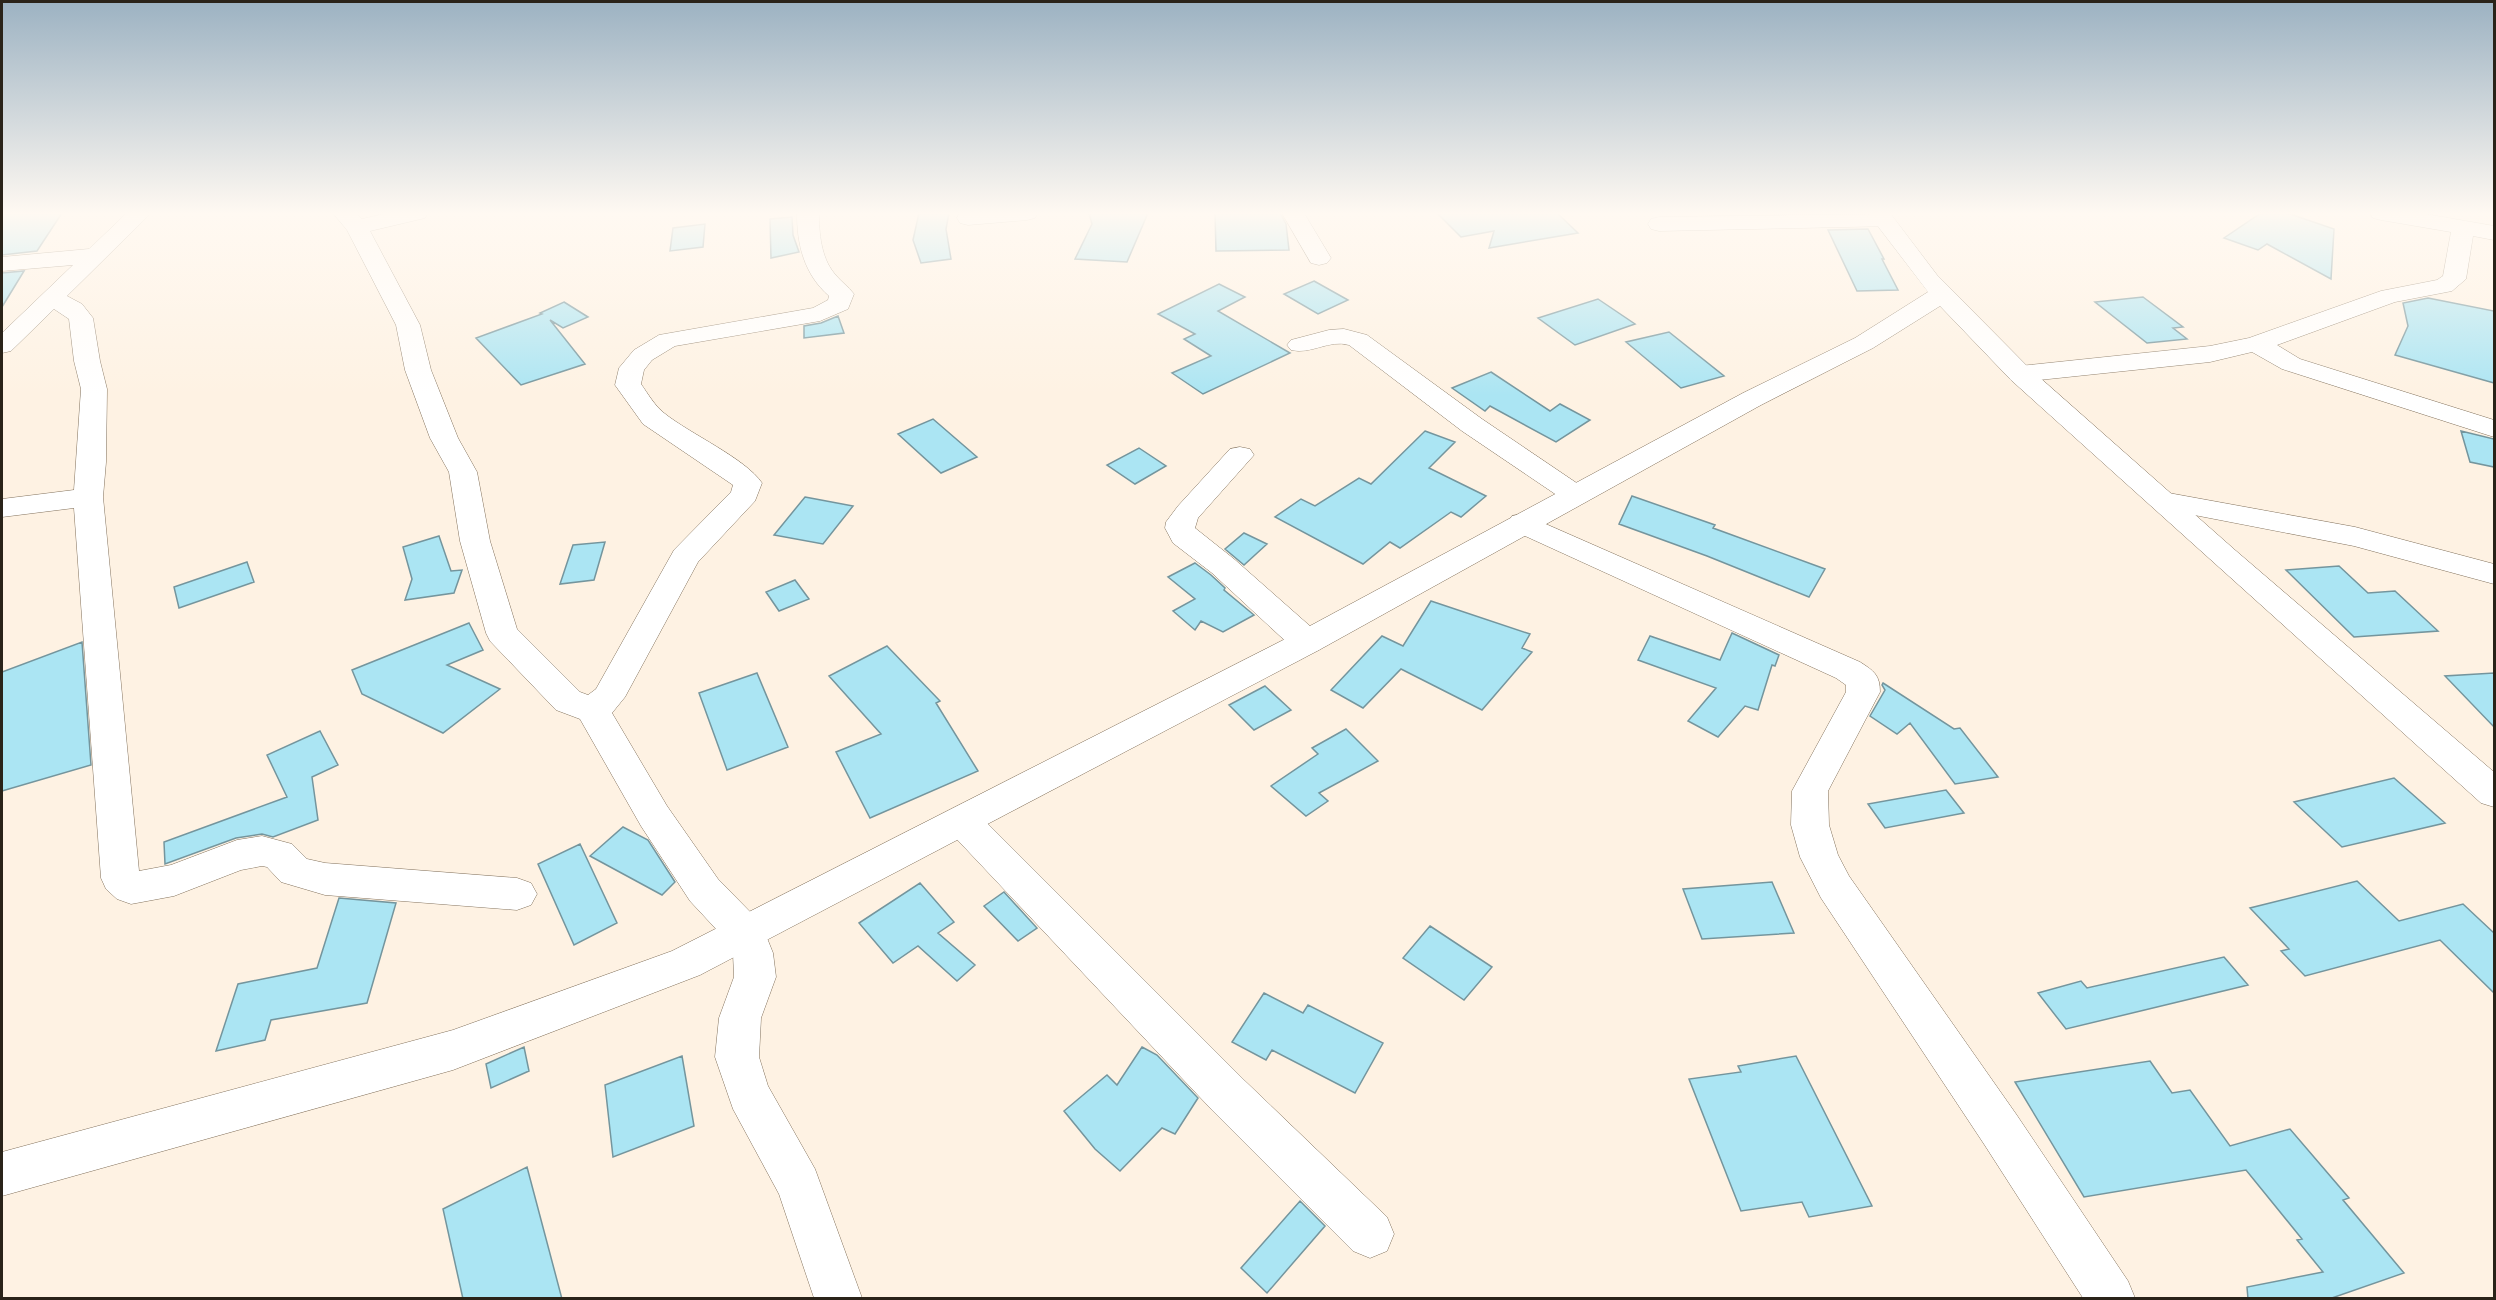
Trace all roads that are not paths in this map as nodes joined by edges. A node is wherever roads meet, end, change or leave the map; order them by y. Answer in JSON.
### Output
{"nodes":[{"id":1,"x":76,"y":274,"type":"edge"},
{"id":2,"x":380,"y":274,"type":"edge"},
{"id":3,"x":820,"y":274,"type":"edge"},
{"id":4,"x":1926,"y":274,"type":"edge"},
{"id":5,"x":2456,"y":274,"type":"edge"},
{"id":6,"x":1942,"y":294,"type":"junction"},
{"id":7,"x":52,"y":298,"type":"junction"},
{"id":8,"x":2256,"y":344,"type":"junction"},
{"id":9,"x":1300,"y":345,"type":"dead end"},
{"id":10,"x":2,"y":346,"type":"edge"},
{"id":11,"x":2020,"y":374,"type":"junction"},
{"id":12,"x":2494,"y":429,"type":"edge"},
{"id":13,"x":1240,"y":455,"type":"dead end"},
{"id":14,"x":1574,"y":494,"type":"junction"},
{"id":15,"x":88,"y":497,"type":"junction"},
{"id":16,"x":2163,"y":501,"type":"junction"},
{"id":17,"x":2,"y":508,"type":"edge"},
{"id":18,"x":1523,"y":522,"type":"junction"},
{"id":19,"x":2494,"y":574,"type":"edge"},
{"id":20,"x":1307,"y":642,"type":"junction"},
{"id":21,"x":592,"y":709,"type":"junction"},
{"id":22,"x":2494,"y":793,"type":"edge"},
{"id":23,"x":963,"y":822,"type":"junction"},
{"id":24,"x":517,"y":894,"type":"dead end"},
{"id":25,"x":745,"y":933,"type":"junction"},
{"id":26,"x":2,"y":1174,"type":"edge"},
{"id":27,"x":1370,"y":1234,"type":"dead end"},
{"id":28,"x":838,"y":1299,"type":"edge"},
{"id":29,"x":2111,"y":1299,"type":"edge"}],
"edges":[{"from":1,"to":7,"type":"street"},
{"from":2,"to":21,"type":"street"},
{"from":3,"to":21,"type":"street"},
{"from":4,"to":6,"type":"street"},
{"from":5,"to":8,"type":"street"},
{"from":6,"to":11,"type":"street"},
{"from":6,"to":14,"type":"street"},
{"from":7,"to":10,"type":"street"},
{"from":7,"to":15,"type":"street"},
{"from":8,"to":11,"type":"street"},
{"from":8,"to":12,"type":"street"},
{"from":9,"to":14,"type":"street"},
{"from":11,"to":16,"type":"street"},
{"from":13,"to":20,"type":"street"},
{"from":14,"to":18,"type":"street"},
{"from":15,"to":17,"type":"street"},
{"from":15,"to":24,"type":"street"},
{"from":16,"to":19,"type":"street"},
{"from":16,"to":22,"type":"street"},
{"from":18,"to":20,"type":"street"},
{"from":18,"to":29,"type":"street"},
{"from":20,"to":23,"type":"street"},
{"from":21,"to":25,"type":"street"},
{"from":23,"to":25,"type":"street"},
{"from":23,"to":27,"type":"street"},
{"from":25,"to":26,"type":"street"},
{"from":25,"to":28,"type":"street"}]}
